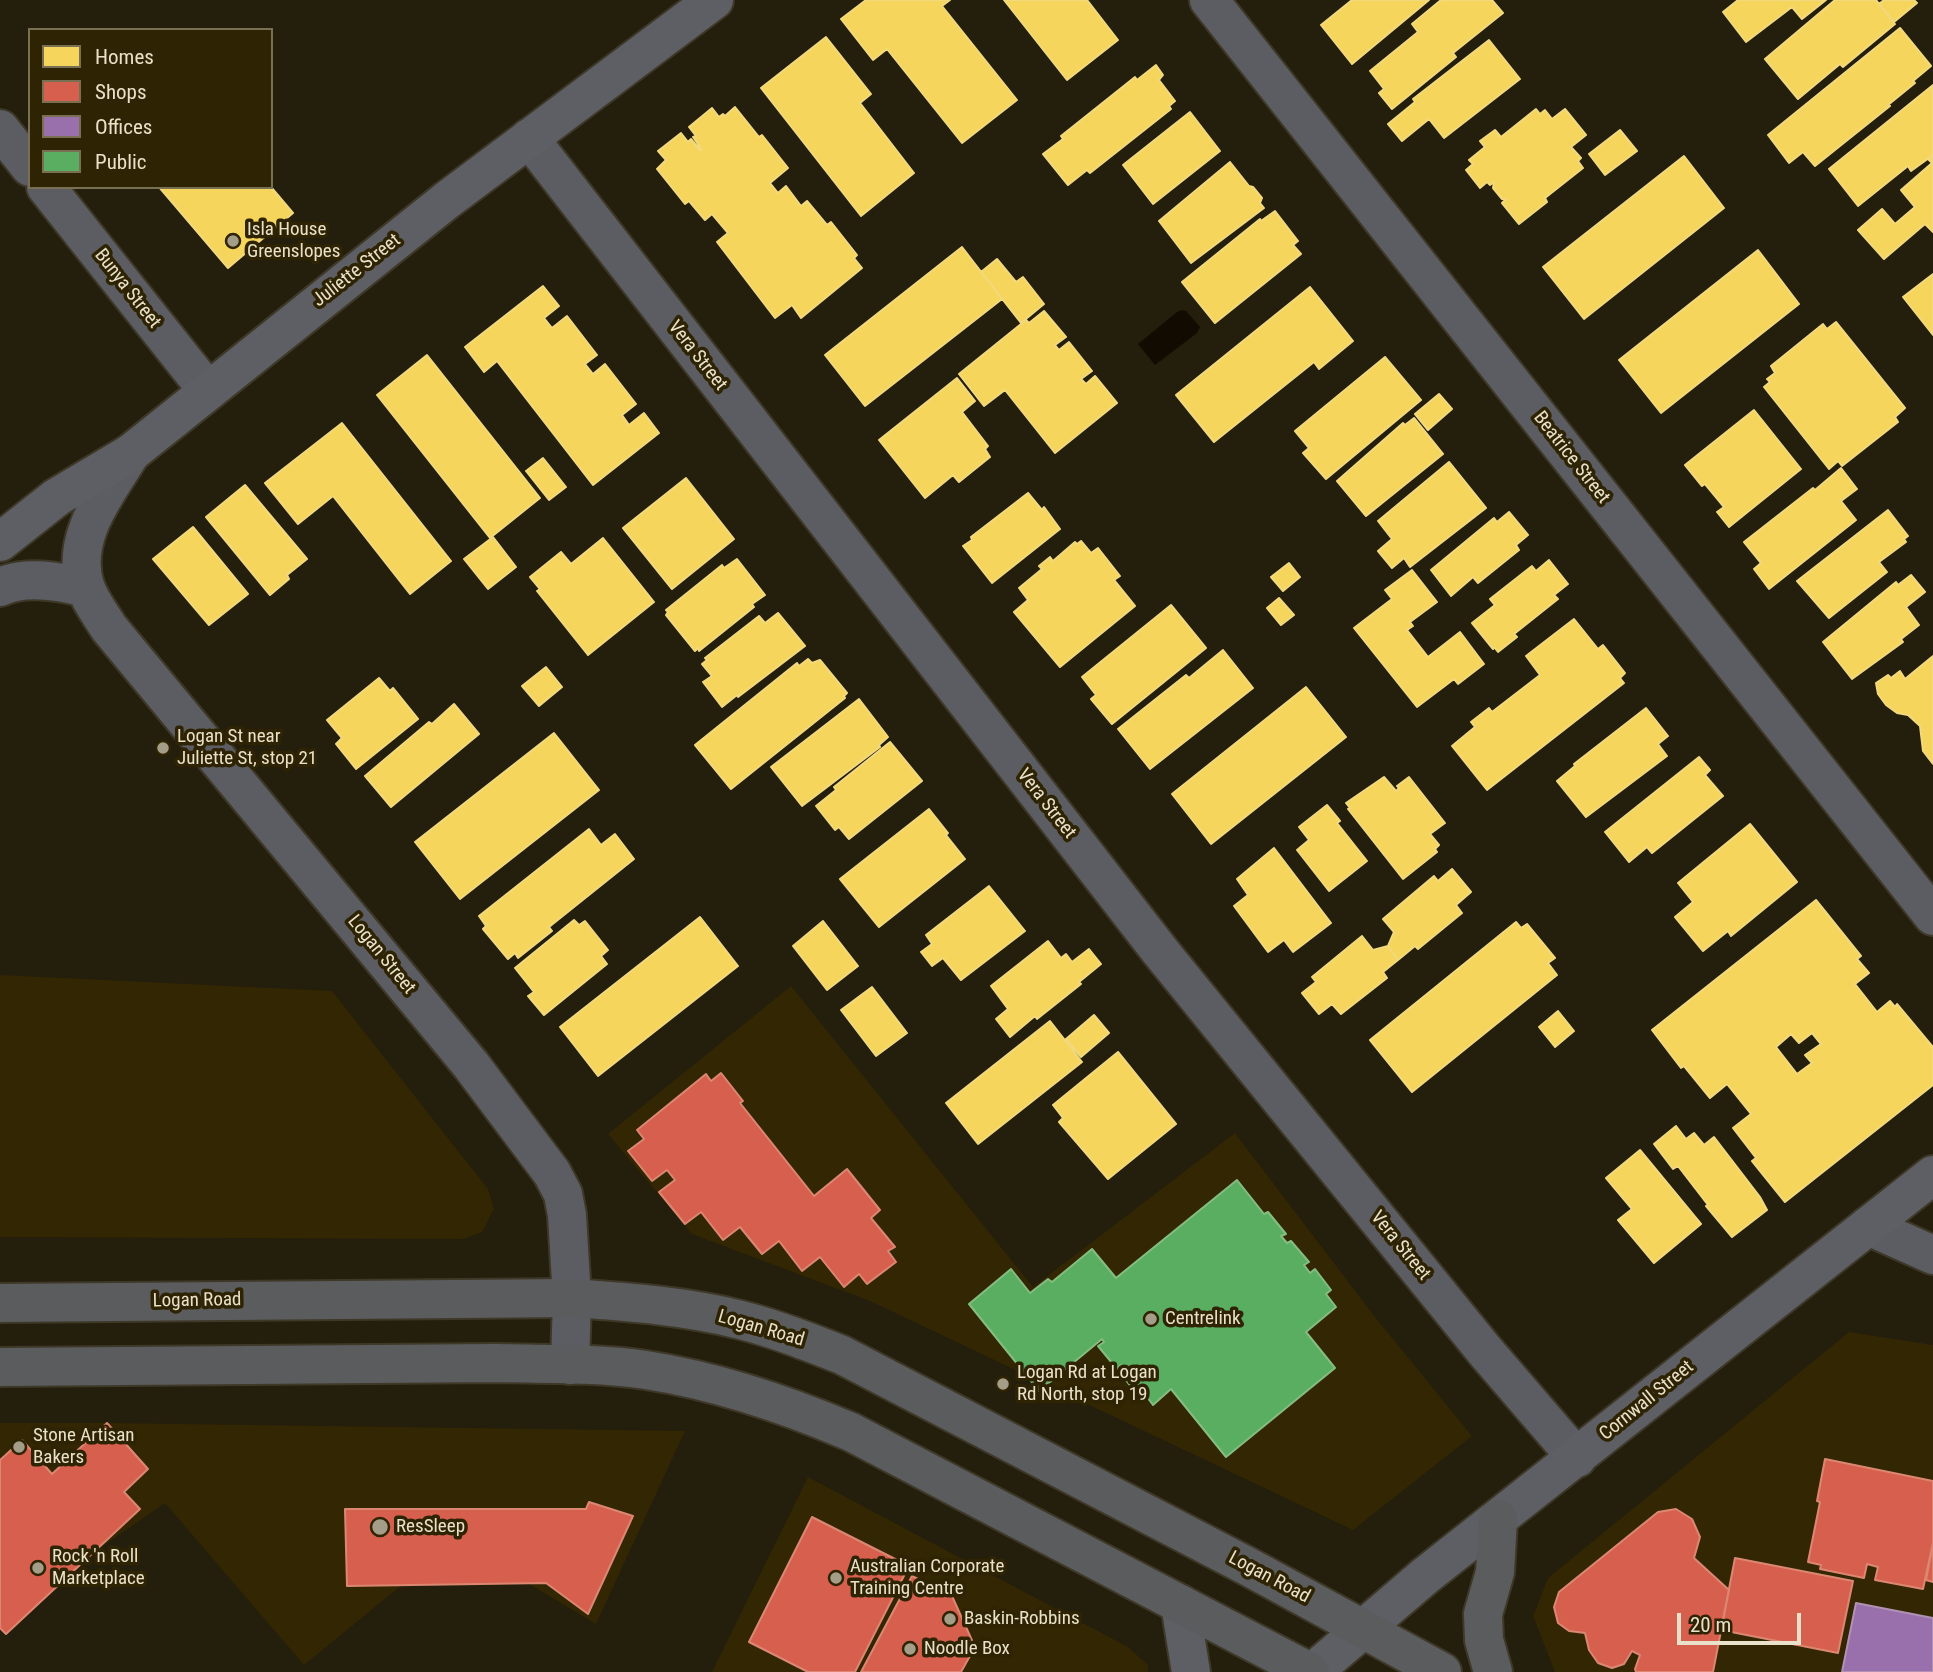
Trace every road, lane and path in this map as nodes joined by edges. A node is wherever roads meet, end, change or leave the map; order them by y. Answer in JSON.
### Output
{"nodes":[{"id":1,"x":1209,"y":0,"type":"edge"},
{"id":2,"x":691,"y":7,"type":"edge"},
{"id":3,"x":0,"y":129,"type":"edge"},
{"id":4,"x":529,"y":138,"type":"junction"},
{"id":5,"x":28,"y":164,"type":"edge"},
{"id":6,"x":48,"y":189,"type":"edge"},
{"id":7,"x":208,"y":391,"type":"junction"},
{"id":8,"x":131,"y":453,"type":"junction"},
{"id":9,"x":0,"y":542,"type":"edge"},
{"id":10,"x":0,"y":587,"type":"edge"},
{"id":11,"x":86,"y":588,"type":"junction"},
{"id":12,"x":1933,"y":916,"type":"edge"},
{"id":13,"x":1933,"y":1175,"type":"edge"},
{"id":14,"x":1868,"y":1226,"type":"junction"},
{"id":15,"x":1933,"y":1255,"type":"edge"},
{"id":16,"x":572,"y":1298,"type":"junction"},
{"id":17,"x":0,"y":1303,"type":"edge"},
{"id":18,"x":569,"y":1365,"type":"junction"},
{"id":19,"x":0,"y":1367,"type":"edge"},
{"id":20,"x":1577,"y":1458,"type":"junction"},
{"id":21,"x":1498,"y":1519,"type":"junction"},
{"id":22,"x":1180,"y":1604,"type":"junction"},
{"id":23,"x":1364,"y":1630,"type":"junction"},
{"id":24,"x":1191,"y":1672,"type":"edge"},
{"id":25,"x":1311,"y":1672,"type":"edge"},
{"id":26,"x":1442,"y":1672,"type":"edge"},
{"id":27,"x":1493,"y":1672,"type":"edge"}],
"edges":[{"from":1,"to":12,"type":"street","name":"Beatrice Street"},
{"from":2,"to":4,"type":"main road","name":"Juliette Street"},
{"from":3,"to":5,"type":"street"},
{"from":4,"to":7,"type":"main road","name":"Juliette Street"},
{"from":4,"to":20,"type":"street","name":"Vera Street"},
{"from":6,"to":7,"type":"street","name":"Bunya Street"},
{"from":7,"to":8,"type":"main road","name":"Juliette Street"},
{"from":8,"to":9,"type":"main road","name":"Juliette Street"},
{"from":8,"to":11,"type":"street","name":"Logan Street"},
{"from":10,"to":11,"type":"street"},
{"from":11,"to":16,"type":"street","name":"Logan Street"},
{"from":13,"to":14,"type":"main road","name":"Cornwall Street"},
{"from":14,"to":15,"type":"street"},
{"from":14,"to":20,"type":"main road","name":"Cornwall Street"},
{"from":16,"to":17,"type":"main road","name":"Logan Road"},
{"from":16,"to":18,"type":"street","name":"Logan Street"},
{"from":16,"to":23,"type":"main road","name":"Logan Road"},
{"from":18,"to":19,"type":"main road"},
{"from":18,"to":22,"type":"main road"},
{"from":20,"to":21,"type":"main road","name":"Cornwall Street"},
{"from":21,"to":23,"type":"main road","name":"Cornwall Street"},
{"from":21,"to":27,"type":"main road"},
{"from":22,"to":24,"type":"main road"},
{"from":22,"to":25,"type":"main road"},
{"from":23,"to":25,"type":"main road","name":"Cornwall Street"},
{"from":23,"to":26,"type":"main road","name":"Logan Road"}]}
